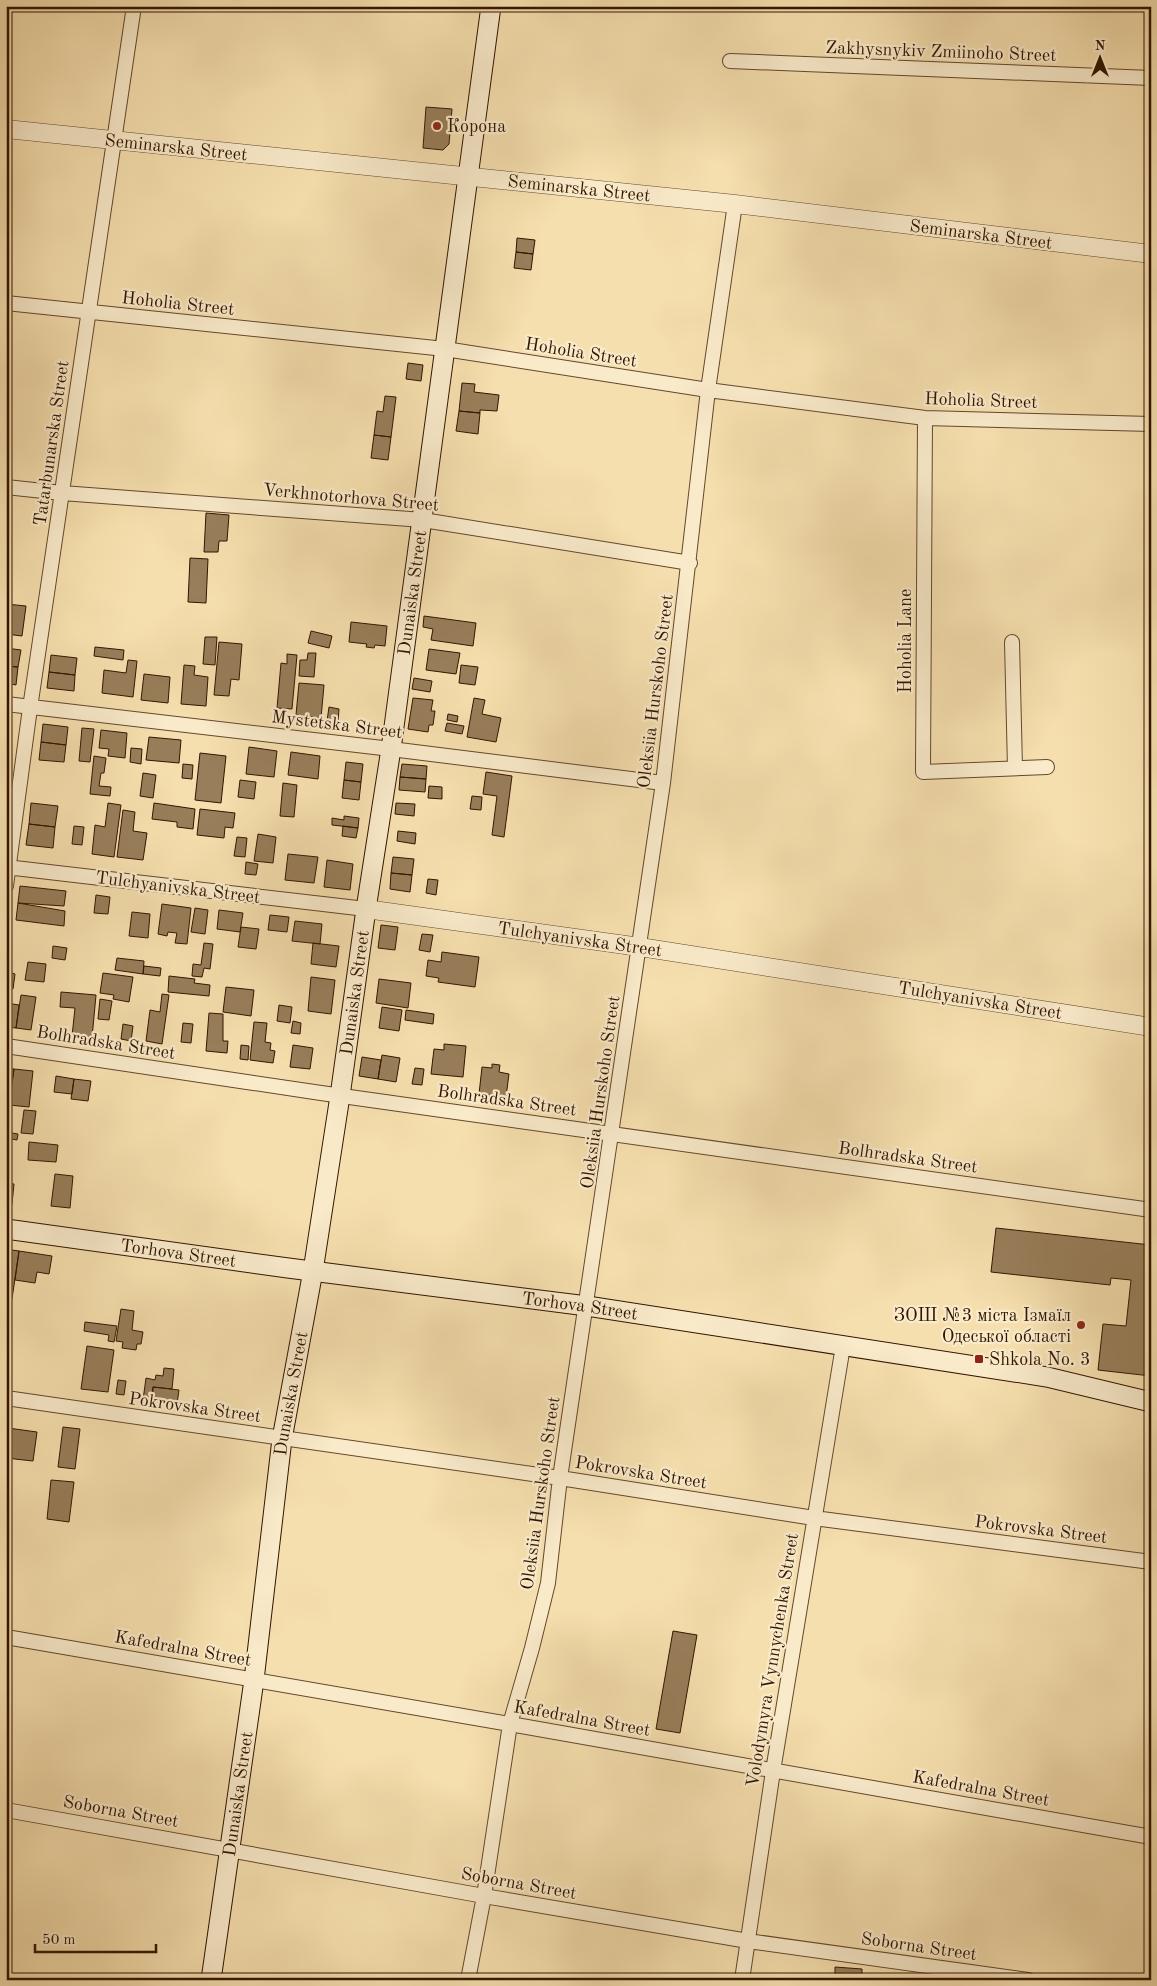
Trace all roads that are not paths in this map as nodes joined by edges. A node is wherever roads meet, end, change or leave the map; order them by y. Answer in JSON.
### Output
{"nodes":[{"id":1,"x":134,"y":6,"type":"edge"},
{"id":2,"x":491,"y":6,"type":"edge"},
{"id":3,"x":730,"y":62,"type":"dead end"},
{"id":4,"x":1151,"y":78,"type":"edge"},
{"id":5,"x":6,"y":129,"type":"edge"},
{"id":6,"x":114,"y":140,"type":"junction"},
{"id":7,"x":468,"y":177,"type":"junction"},
{"id":8,"x":735,"y":204,"type":"junction"},
{"id":9,"x":1151,"y":254,"type":"edge"},
{"id":10,"x":6,"y":303,"type":"edge"},
{"id":11,"x":89,"y":313,"type":"junction"},
{"id":12,"x":446,"y":349,"type":"junction"},
{"id":13,"x":708,"y":390,"type":"junction"},
{"id":14,"x":924,"y":418,"type":"junction"},
{"id":15,"x":1151,"y":424,"type":"edge"},
{"id":16,"x":6,"y":486,"type":"edge"},
{"id":17,"x":62,"y":493,"type":"junction"},
{"id":18,"x":423,"y":520,"type":"junction"},
{"id":19,"x":690,"y":563,"type":"junction"},
{"id":20,"x":1012,"y":642,"type":"dead end"},
{"id":21,"x":6,"y":704,"type":"edge"},
{"id":22,"x":30,"y":708,"type":"junction"},
{"id":23,"x":391,"y":749,"type":"junction"},
{"id":24,"x":1047,"y":767,"type":"dead end"},
{"id":25,"x":1015,"y":768,"type":"junction"},
{"id":26,"x":663,"y":784,"type":"junction"},
{"id":27,"x":8,"y":867,"type":"edge"},
{"id":28,"x":6,"y":886,"type":"edge"},
{"id":29,"x":366,"y":909,"type":"junction"},
{"id":30,"x":640,"y":946,"type":"junction"},
{"id":31,"x":1151,"y":1027,"type":"edge"},
{"id":32,"x":6,"y":1046,"type":"edge"},
{"id":33,"x":340,"y":1096,"type":"junction"},
{"id":34,"x":613,"y":1134,"type":"junction"},
{"id":35,"x":1151,"y":1210,"type":"edge"},
{"id":36,"x":6,"y":1229,"type":"edge"},
{"id":37,"x":313,"y":1271,"type":"junction"},
{"id":38,"x":587,"y":1306,"type":"junction"},
{"id":39,"x":843,"y":1346,"type":"junction"},
{"id":40,"x":6,"y":1398,"type":"edge"},
{"id":41,"x":1151,"y":1402,"type":"edge"},
{"id":42,"x":282,"y":1438,"type":"junction"},
{"id":43,"x":560,"y":1478,"type":"junction"},
{"id":44,"x":814,"y":1518,"type":"junction"},
{"id":45,"x":1151,"y":1562,"type":"edge"},
{"id":46,"x":6,"y":1637,"type":"edge"},
{"id":47,"x":254,"y":1680,"type":"junction"},
{"id":48,"x":510,"y":1724,"type":"junction"},
{"id":49,"x":773,"y":1771,"type":"junction"},
{"id":50,"x":6,"y":1810,"type":"edge"},
{"id":51,"x":1151,"y":1838,"type":"edge"},
{"id":52,"x":230,"y":1849,"type":"junction"},
{"id":53,"x":484,"y":1896,"type":"junction"},
{"id":54,"x":748,"y":1941,"type":"junction"},
{"id":55,"x":211,"y":1980,"type":"edge"},
{"id":56,"x":468,"y":1980,"type":"edge"},
{"id":57,"x":742,"y":1980,"type":"edge"},
{"id":58,"x":1028,"y":1980,"type":"edge"}],
"edges":[{"from":1,"to":6,"type":"street","name":"Tatarbunarska Street"},
{"from":2,"to":7,"type":"main road","name":"Dunaiska Street"},
{"from":3,"to":4,"type":"street","name":"Zakhysnykiv Zmiinoho Street"},
{"from":5,"to":6,"type":"street","name":"Seminarska Street"},
{"from":6,"to":7,"type":"street","name":"Seminarska Street"},
{"from":6,"to":11,"type":"street","name":"Tatarbunarska Street"},
{"from":7,"to":8,"type":"street","name":"Seminarska Street"},
{"from":7,"to":12,"type":"main road","name":"Dunaiska Street"},
{"from":8,"to":9,"type":"street","name":"Seminarska Street"},
{"from":8,"to":13,"type":"street","name":"Oleksiia Hurskoho Street"},
{"from":10,"to":11,"type":"street","name":"Hoholia Street"},
{"from":11,"to":12,"type":"street","name":"Hoholia Street"},
{"from":11,"to":17,"type":"street","name":"Tatarbunarska Street"},
{"from":12,"to":13,"type":"street","name":"Hoholia Street"},
{"from":12,"to":18,"type":"main road","name":"Dunaiska Street"},
{"from":13,"to":14,"type":"street","name":"Hoholia Street"},
{"from":13,"to":19,"type":"street","name":"Oleksiia Hurskoho Street"},
{"from":14,"to":15,"type":"street","name":"Hoholia Street"},
{"from":14,"to":25,"type":"street","name":"Hoholia Lane"},
{"from":16,"to":17,"type":"street","name":"Verkhnotorhova Street"},
{"from":17,"to":18,"type":"street","name":"Verkhnotorhova Street"},
{"from":17,"to":22,"type":"street","name":"Tatarbunarska Street"},
{"from":18,"to":19,"type":"street","name":"Verkhnotorhova Street"},
{"from":18,"to":23,"type":"main road","name":"Dunaiska Street"},
{"from":19,"to":26,"type":"street","name":"Oleksiia Hurskoho Street"},
{"from":20,"to":25,"type":"street"},
{"from":21,"to":22,"type":"street","name":"Mystetska Street"},
{"from":22,"to":23,"type":"street","name":"Mystetska Street"},
{"from":22,"to":27,"type":"street","name":"Tatarbunarska Street"},
{"from":23,"to":26,"type":"street","name":"Mystetska Street"},
{"from":23,"to":29,"type":"main road","name":"Dunaiska Street"},
{"from":24,"to":25,"type":"street","name":"Hoholia Lane"},
{"from":26,"to":30,"type":"street","name":"Oleksiia Hurskoho Street"},
{"from":27,"to":28,"type":"street","name":"Tatarbunarska Street"},
{"from":27,"to":29,"type":"street","name":"Tulchyanivska Street"},
{"from":29,"to":30,"type":"street","name":"Tulchyanivska Street"},
{"from":29,"to":33,"type":"main road","name":"Dunaiska Street"},
{"from":30,"to":31,"type":"street","name":"Tulchyanivska Street"},
{"from":30,"to":34,"type":"street","name":"Oleksiia Hurskoho Street"},
{"from":32,"to":33,"type":"street","name":"Bolhradska Street"},
{"from":33,"to":34,"type":"street","name":"Bolhradska Street"},
{"from":33,"to":37,"type":"main road","name":"Dunaiska Street"},
{"from":34,"to":35,"type":"street","name":"Bolhradska Street"},
{"from":34,"to":38,"type":"street","name":"Oleksiia Hurskoho Street"},
{"from":36,"to":37,"type":"main road","name":"Torhova Street"},
{"from":37,"to":38,"type":"main road","name":"Torhova Street"},
{"from":37,"to":42,"type":"main road","name":"Dunaiska Street"},
{"from":38,"to":39,"type":"main road","name":"Torhova Street"},
{"from":38,"to":43,"type":"street","name":"Oleksiia Hurskoho Street"},
{"from":39,"to":41,"type":"main road","name":"Torhova Street"},
{"from":39,"to":44,"type":"street","name":"Volodymyra Vynnychenka Street"},
{"from":40,"to":42,"type":"street","name":"Pokrovska Street"},
{"from":42,"to":43,"type":"street","name":"Pokrovska Street"},
{"from":42,"to":47,"type":"main road","name":"Dunaiska Street"},
{"from":43,"to":44,"type":"street","name":"Pokrovska Street"},
{"from":43,"to":48,"type":"street","name":"Oleksiia Hurskoho Street"},
{"from":44,"to":45,"type":"street","name":"Pokrovska Street"},
{"from":44,"to":49,"type":"street","name":"Volodymyra Vynnychenka Street"},
{"from":46,"to":47,"type":"street","name":"Kafedralna Street"},
{"from":47,"to":48,"type":"street","name":"Kafedralna Street"},
{"from":47,"to":52,"type":"main road","name":"Dunaiska Street"},
{"from":48,"to":49,"type":"street","name":"Kafedralna Street"},
{"from":48,"to":53,"type":"street","name":"Oleksiia Hurskoho Street"},
{"from":49,"to":51,"type":"street","name":"Kafedralna Street"},
{"from":49,"to":54,"type":"street","name":"Volodymyra Vynnychenka Street"},
{"from":50,"to":52,"type":"street","name":"Soborna Street"},
{"from":52,"to":53,"type":"street","name":"Soborna Street"},
{"from":52,"to":55,"type":"main road","name":"Dunaiska Street"},
{"from":53,"to":54,"type":"street","name":"Soborna Street"},
{"from":53,"to":56,"type":"street","name":"Oleksiia Hurskoho Street"},
{"from":54,"to":57,"type":"street","name":"Volodymyra Vynnychenka Street"},
{"from":54,"to":58,"type":"street","name":"Soborna Street"}]}
